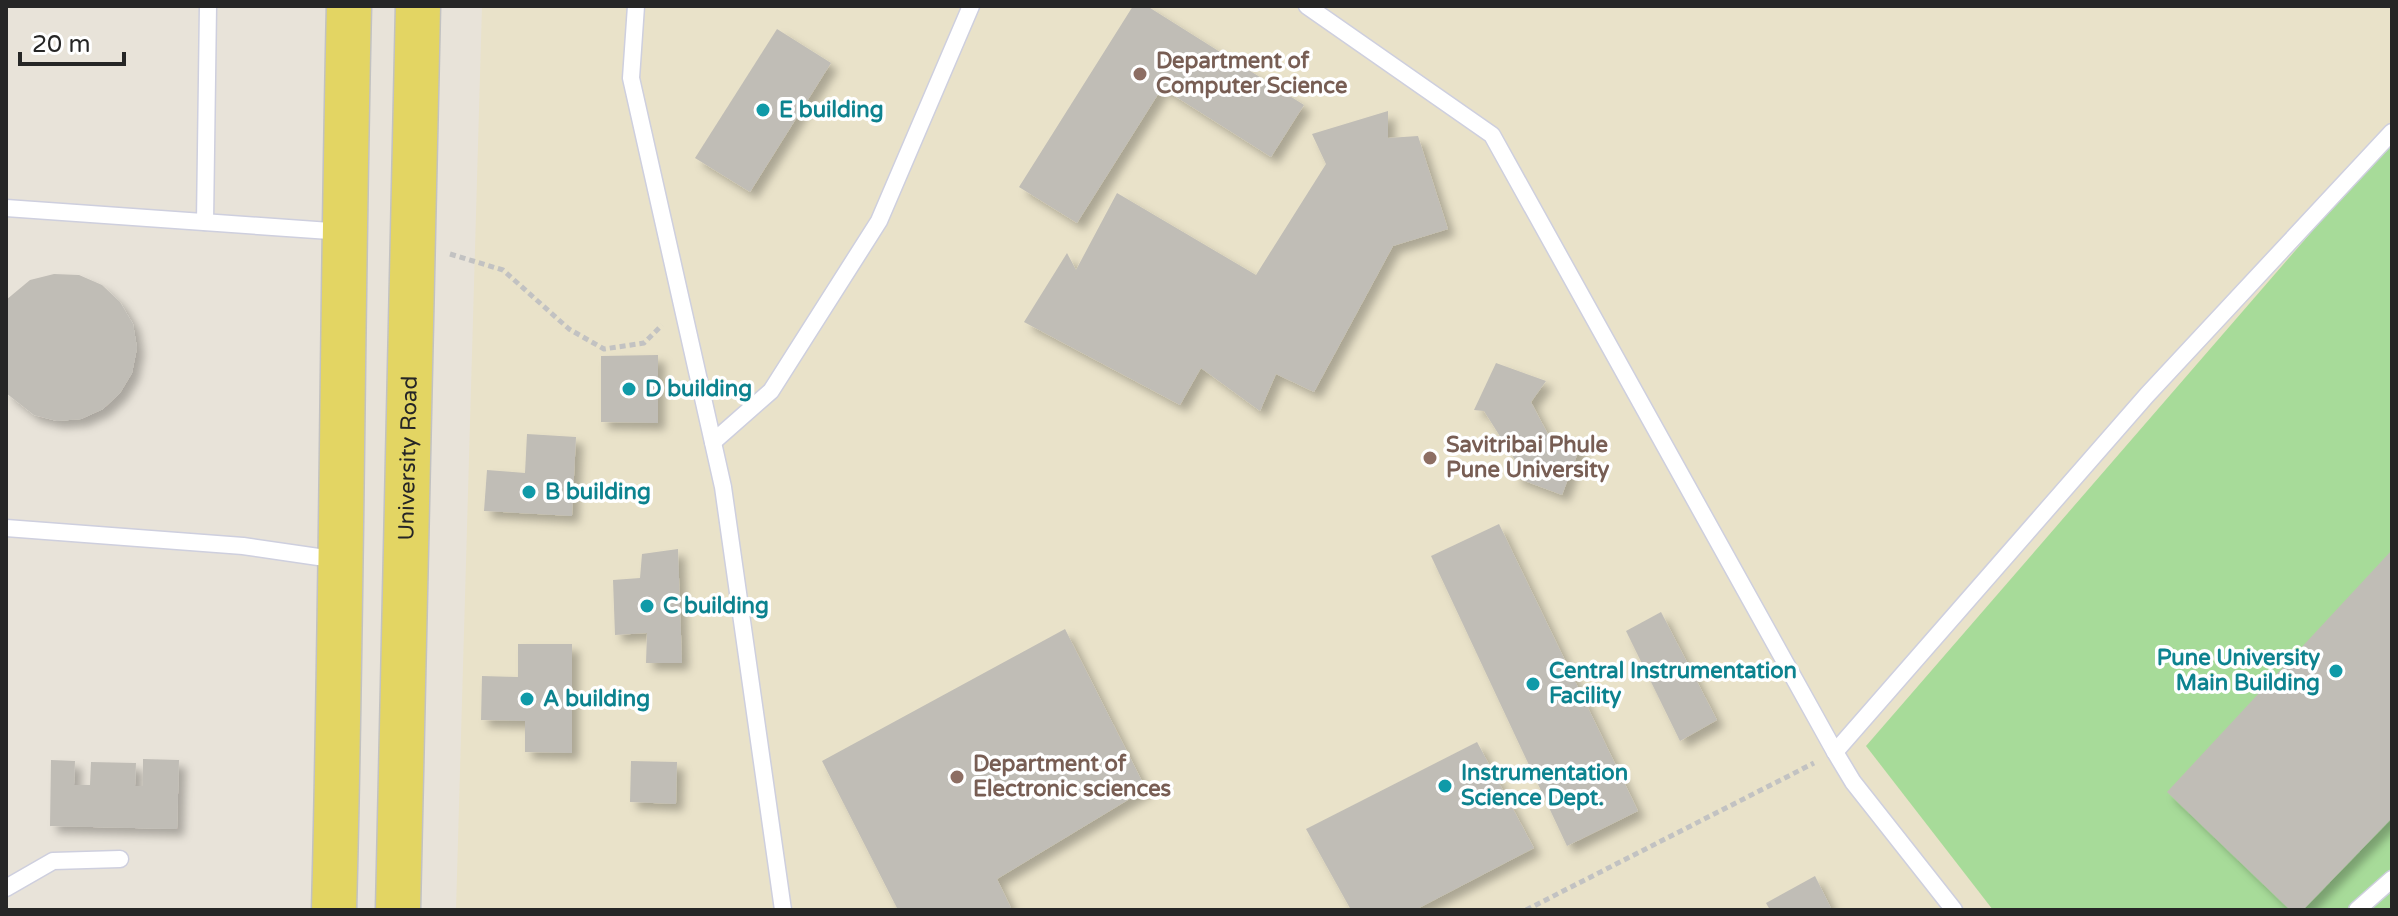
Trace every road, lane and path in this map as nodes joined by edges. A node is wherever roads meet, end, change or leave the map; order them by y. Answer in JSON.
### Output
{"nodes":[{"id":1,"x":208,"y":6,"type":"edge"},
{"id":2,"x":349,"y":6,"type":"edge"},
{"id":3,"x":418,"y":6,"type":"edge"},
{"id":4,"x":636,"y":6,"type":"edge"},
{"id":5,"x":971,"y":6,"type":"edge"},
{"id":6,"x":1307,"y":6,"type":"edge"},
{"id":7,"x":2392,"y":132,"type":"edge"},
{"id":8,"x":6,"y":208,"type":"edge"},
{"id":9,"x":205,"y":222,"type":"junction"},
{"id":10,"x":344,"y":232,"type":"junction"},
{"id":11,"x":412,"y":247,"type":"junction"},
{"id":12,"x":682,"y":304,"type":"junction"},
{"id":13,"x":713,"y":442,"type":"junction"},
{"id":14,"x":6,"y":528,"type":"edge"},
{"id":15,"x":343,"y":561,"type":"junction"},
{"id":16,"x":1835,"y":752,"type":"junction"},
{"id":17,"x":120,"y":859,"type":"dead end"},
{"id":18,"x":2392,"y":879,"type":"edge"},
{"id":19,"x":6,"y":888,"type":"edge"},
{"id":20,"x":334,"y":910,"type":"edge"},
{"id":21,"x":398,"y":910,"type":"edge"},
{"id":22,"x":783,"y":910,"type":"edge"},
{"id":23,"x":1526,"y":910,"type":"edge"},
{"id":24,"x":1954,"y":910,"type":"edge"},
{"id":25,"x":2357,"y":910,"type":"edge"}],
"edges":[{"from":1,"to":9,"type":"lane"},
{"from":2,"to":10,"type":"main road"},
{"from":3,"to":11,"type":"main road","name":"University Road"},
{"from":4,"to":12,"type":"lane"},
{"from":5,"to":13,"type":"lane"},
{"from":6,"to":16,"type":"lane"},
{"from":7,"to":16,"type":"lane"},
{"from":8,"to":9,"type":"lane"},
{"from":9,"to":10,"type":"lane"},
{"from":10,"to":15,"type":"main road"},
{"from":11,"to":12,"type":"path"},
{"from":11,"to":21,"type":"main road","name":"University Road"},
{"from":12,"to":13,"type":"lane"},
{"from":13,"to":22,"type":"lane"},
{"from":14,"to":15,"type":"lane"},
{"from":15,"to":20,"type":"main road"},
{"from":16,"to":23,"type":"path"},
{"from":16,"to":24,"type":"lane"},
{"from":17,"to":19,"type":"lane"},
{"from":18,"to":25,"type":"lane"}]}
